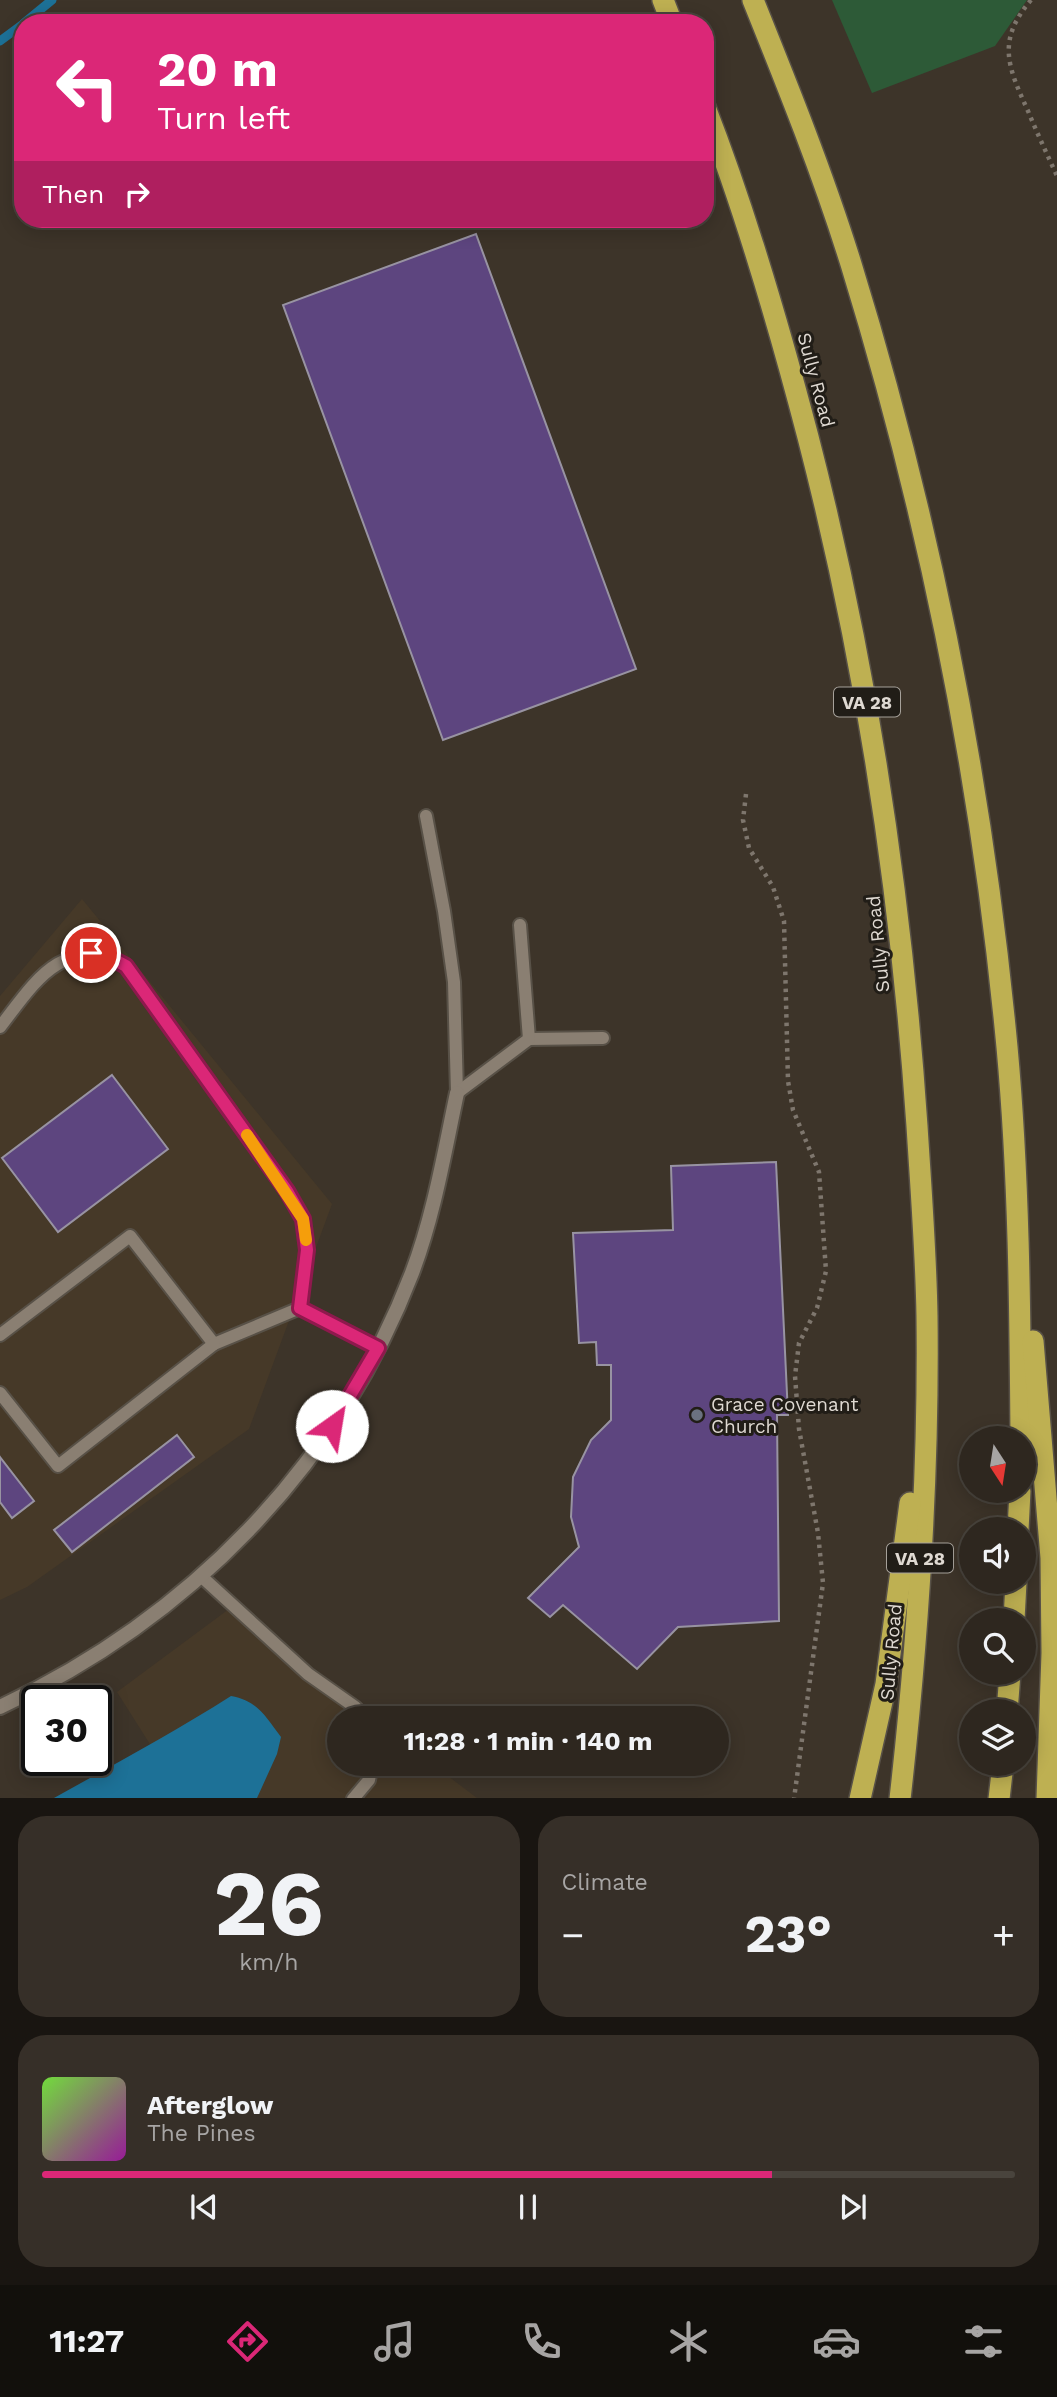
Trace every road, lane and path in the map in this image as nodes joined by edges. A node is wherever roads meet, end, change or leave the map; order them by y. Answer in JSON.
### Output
{"nodes":[{"id":1,"x":753,"y":0,"type":"edge"},
{"id":2,"x":1031,"y":0,"type":"edge"},
{"id":3,"x":714,"y":132,"type":"edge"},
{"id":4,"x":1057,"y":176,"type":"edge"},
{"id":5,"x":746,"y":794,"type":"dead end"},
{"id":6,"x":426,"y":816,"type":"dead end"},
{"id":7,"x":520,"y":925,"type":"dead end"},
{"id":8,"x":0,"y":1027,"type":"edge"},
{"id":9,"x":603,"y":1038,"type":"dead end"},
{"id":10,"x":529,"y":1040,"type":"junction"},
{"id":11,"x":457,"y":1093,"type":"junction"},
{"id":12,"x":1016,"y":1168,"type":"junction"},
{"id":13,"x":300,"y":1308,"type":"junction"},
{"id":14,"x":926,"y":1317,"type":"junction"},
{"id":15,"x":0,"y":1335,"type":"edge"},
{"id":16,"x":214,"y":1344,"type":"junction"},
{"id":17,"x":378,"y":1348,"type":"junction"},
{"id":18,"x":0,"y":1393,"type":"edge"},
{"id":19,"x":1021,"y":1426,"type":"edge"},
{"id":20,"x":202,"y":1577,"type":"junction"},
{"id":21,"x":354,"y":1706,"type":"edge"},
{"id":22,"x":0,"y":1707,"type":"edge"},
{"id":23,"x":370,"y":1776,"type":"edge"},
{"id":24,"x":1002,"y":1776,"type":"edge"},
{"id":25,"x":353,"y":1798,"type":"edge"},
{"id":26,"x":794,"y":1798,"type":"edge"},
{"id":27,"x":860,"y":1798,"type":"edge"},
{"id":28,"x":900,"y":1798,"type":"edge"},
{"id":29,"x":999,"y":1798,"type":"edge"},
{"id":30,"x":1047,"y":1798,"type":"edge"}],
"edges":[{"from":1,"to":12,"type":"highway"},
{"from":2,"to":4,"type":"path"},
{"from":3,"to":14,"type":"highway","name":"Sully Road","number":"VA 28"},
{"from":5,"to":26,"type":"path"},
{"from":6,"to":11,"type":"lane"},
{"from":7,"to":10,"type":"lane"},
{"from":8,"to":13,"type":"lane"},
{"from":9,"to":10,"type":"lane"},
{"from":10,"to":11,"type":"lane"},
{"from":11,"to":17,"type":"street"},
{"from":12,"to":19,"type":"highway"},
{"from":12,"to":30,"type":"highway"},
{"from":13,"to":16,"type":"lane"},
{"from":13,"to":17,"type":"lane"},
{"from":14,"to":27,"type":"highway"},
{"from":14,"to":28,"type":"highway","name":"Sully Road","number":"VA 28"},
{"from":15,"to":16,"type":"lane"},
{"from":16,"to":18,"type":"lane"},
{"from":17,"to":20,"type":"street"},
{"from":20,"to":21,"type":"lane"},
{"from":20,"to":22,"type":"street"},
{"from":23,"to":25,"type":"lane"},
{"from":24,"to":29,"type":"highway"}]}
